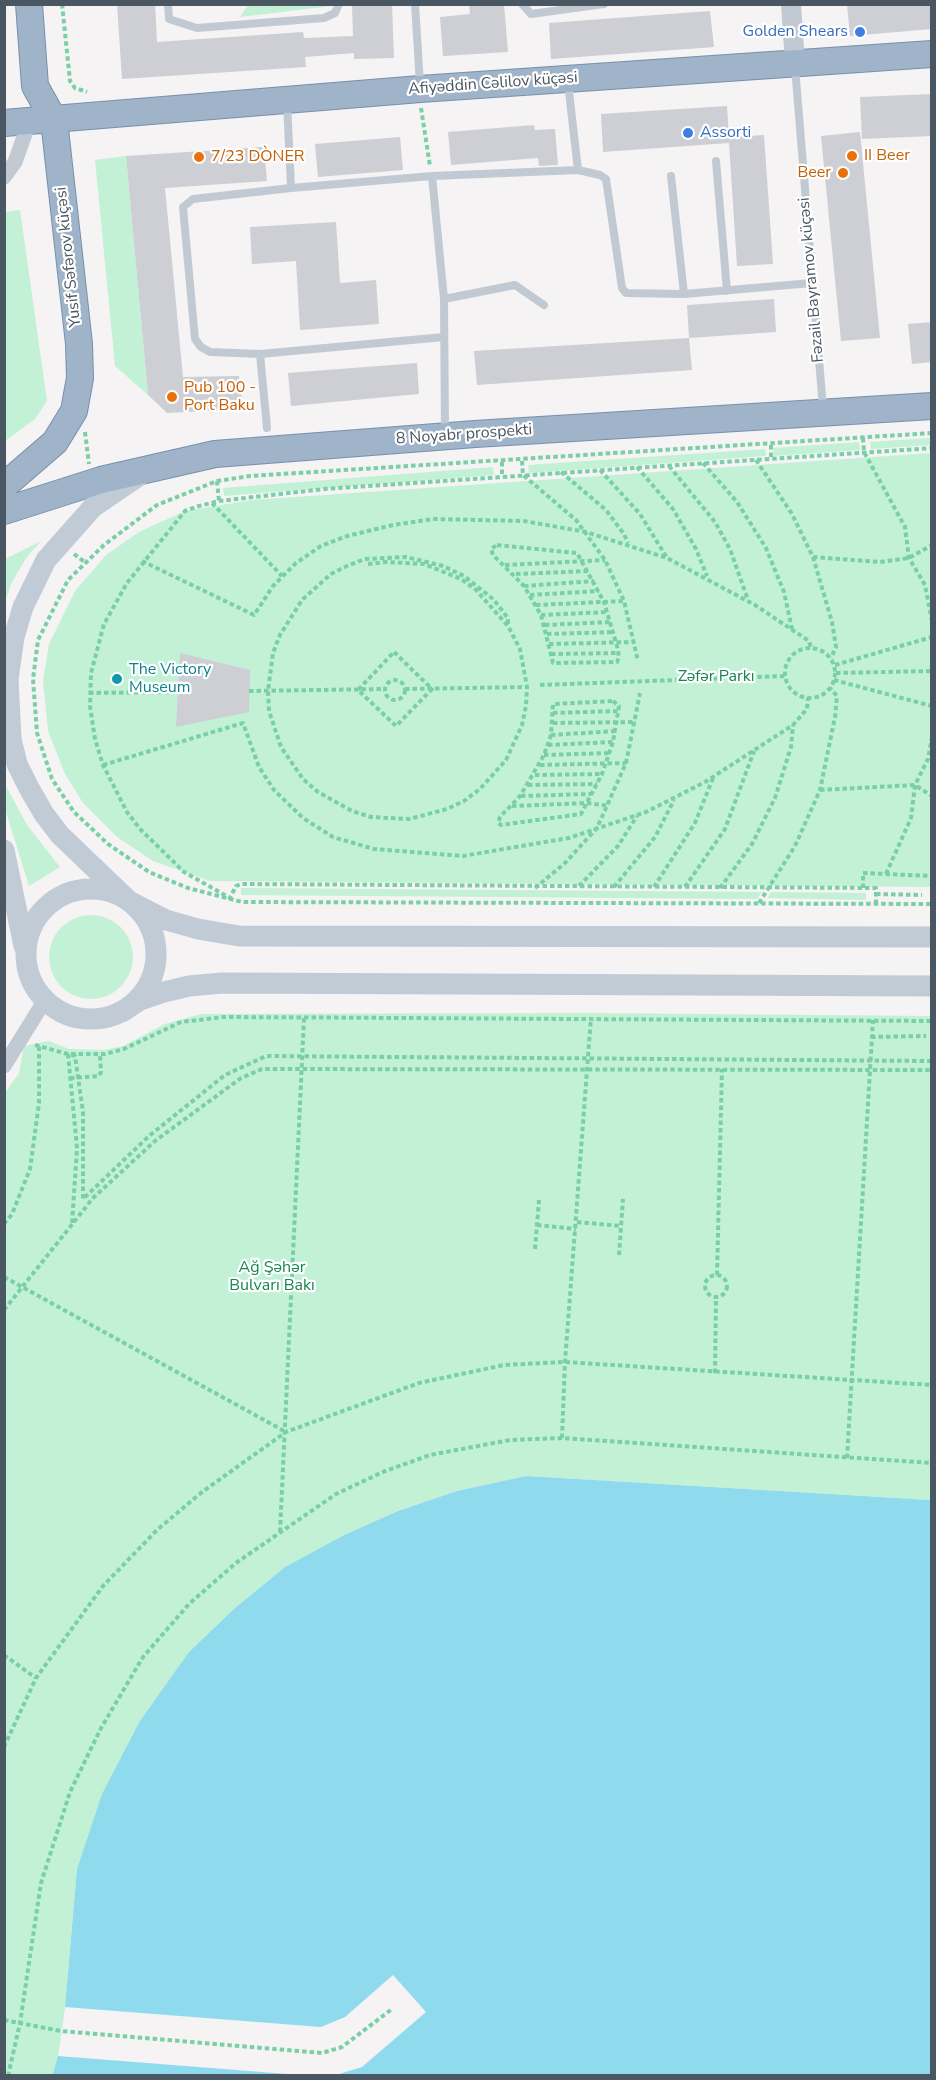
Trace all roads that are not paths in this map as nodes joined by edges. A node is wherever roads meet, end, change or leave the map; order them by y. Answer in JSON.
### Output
{"nodes":[{"id":1,"x":29,"y":4,"type":"edge"},
{"id":2,"x":168,"y":4,"type":"edge"},
{"id":3,"x":339,"y":4,"type":"edge"},
{"id":4,"x":415,"y":4,"type":"edge"},
{"id":5,"x":522,"y":4,"type":"edge"},
{"id":6,"x":791,"y":4,"type":"edge"},
{"id":7,"x":602,"y":5,"type":"edge"},
{"id":8,"x":932,"y":54,"type":"edge"},
{"id":9,"x":795,"y":63,"type":"junction"},
{"id":10,"x":568,"y":79,"type":"junction"},
{"id":11,"x":420,"y":90,"type":"junction"},
{"id":12,"x":287,"y":101,"type":"junction"},
{"id":13,"x":29,"y":122,"type":"edge"},
{"id":14,"x":716,"y":161,"type":"dead end"},
{"id":15,"x":578,"y":170,"type":"junction"},
{"id":16,"x":432,"y":176,"type":"junction"},
{"id":17,"x":671,"y":176,"type":"dead end"},
{"id":18,"x":4,"y":177,"type":"edge"},
{"id":19,"x":291,"y":188,"type":"junction"},
{"id":20,"x":812,"y":283,"type":"junction"},
{"id":21,"x":728,"y":291,"type":"junction"},
{"id":22,"x":684,"y":294,"type":"junction"},
{"id":23,"x":444,"y":299,"type":"junction"},
{"id":24,"x":544,"y":305,"type":"dead end"},
{"id":25,"x":444,"y":337,"type":"junction"},
{"id":26,"x":260,"y":354,"type":"junction"},
{"id":27,"x":932,"y":406,"type":"edge"},
{"id":28,"x":824,"y":412,"type":"junction"},
{"id":29,"x":267,"y":428,"type":"dead end"},
{"id":30,"x":445,"y":436,"type":"junction"},
{"id":31,"x":162,"y":464,"type":"junction"},
{"id":32,"x":4,"y":486,"type":"edge"},
{"id":33,"x":4,"y":511,"type":"edge"},
{"id":34,"x":4,"y":850,"type":"edge"},
{"id":35,"x":129,"y":901,"type":"junction"},
{"id":36,"x":932,"y":937,"type":"edge"},
{"id":37,"x":26,"y":963,"type":"junction"},
{"id":38,"x":932,"y":986,"type":"edge"},
{"id":39,"x":45,"y":1000,"type":"junction"},
{"id":40,"x":122,"y":1012,"type":"junction"},
{"id":41,"x":4,"y":1066,"type":"edge"}],
"edges":[{"from":1,"to":13,"type":"highway","name":"Yusif Səfərov küçəsi"},
{"from":2,"to":3,"type":"lane"},
{"from":4,"to":11,"type":"lane"},
{"from":5,"to":7,"type":"lane"},
{"from":6,"to":9,"type":"street","name":"Fəzail Bayramov küçəsi"},
{"from":8,"to":9,"type":"highway","name":"Afiyəddin Cəlilov küçəsi"},
{"from":9,"to":10,"type":"highway","name":"Afiyəddin Cəlilov küçəsi"},
{"from":9,"to":20,"type":"lane","name":"Fəzail Bayramov küçəsi"},
{"from":10,"to":11,"type":"highway","name":"Afiyəddin Cəlilov küçəsi"},
{"from":10,"to":15,"type":"lane"},
{"from":11,"to":12,"type":"highway","name":"Afiyəddin Cəlilov küçəsi"},
{"from":12,"to":13,"type":"highway","name":"Afiyəddin Cəlilov küçəsi"},
{"from":12,"to":19,"type":"lane"},
{"from":13,"to":18,"type":"street"},
{"from":13,"to":32,"type":"highway","name":"Yusif Səfərov küçəsi"},
{"from":14,"to":21,"type":"lane"},
{"from":15,"to":16,"type":"lane"},
{"from":15,"to":22,"type":"lane"},
{"from":16,"to":19,"type":"lane"},
{"from":16,"to":23,"type":"lane"},
{"from":17,"to":22,"type":"lane"},
{"from":19,"to":26,"type":"lane"},
{"from":20,"to":21,"type":"lane"},
{"from":20,"to":28,"type":"lane","name":"Fəzail Bayramov küçəsi"},
{"from":21,"to":22,"type":"lane"},
{"from":23,"to":24,"type":"lane"},
{"from":23,"to":25,"type":"lane"},
{"from":25,"to":26,"type":"lane"},
{"from":25,"to":30,"type":"lane"},
{"from":26,"to":29,"type":"lane"},
{"from":27,"to":28,"type":"highway","name":"8 Noyabr prospekti"},
{"from":28,"to":30,"type":"highway","name":"8 Noyabr prospekti"},
{"from":30,"to":31,"type":"highway","name":"8 Noyabr prospekti"},
{"from":31,"to":33,"type":"highway","name":"8 Noyabr prospekti"},
{"from":31,"to":35,"type":"main road"},
{"from":34,"to":37,"type":"main road"},
{"from":35,"to":36,"type":"main road"},
{"from":35,"to":37,"type":"main road"},
{"from":35,"to":40,"type":"main road"},
{"from":37,"to":39,"type":"main road"},
{"from":38,"to":40,"type":"main road"},
{"from":39,"to":40,"type":"main road"},
{"from":39,"to":41,"type":"street"}]}
